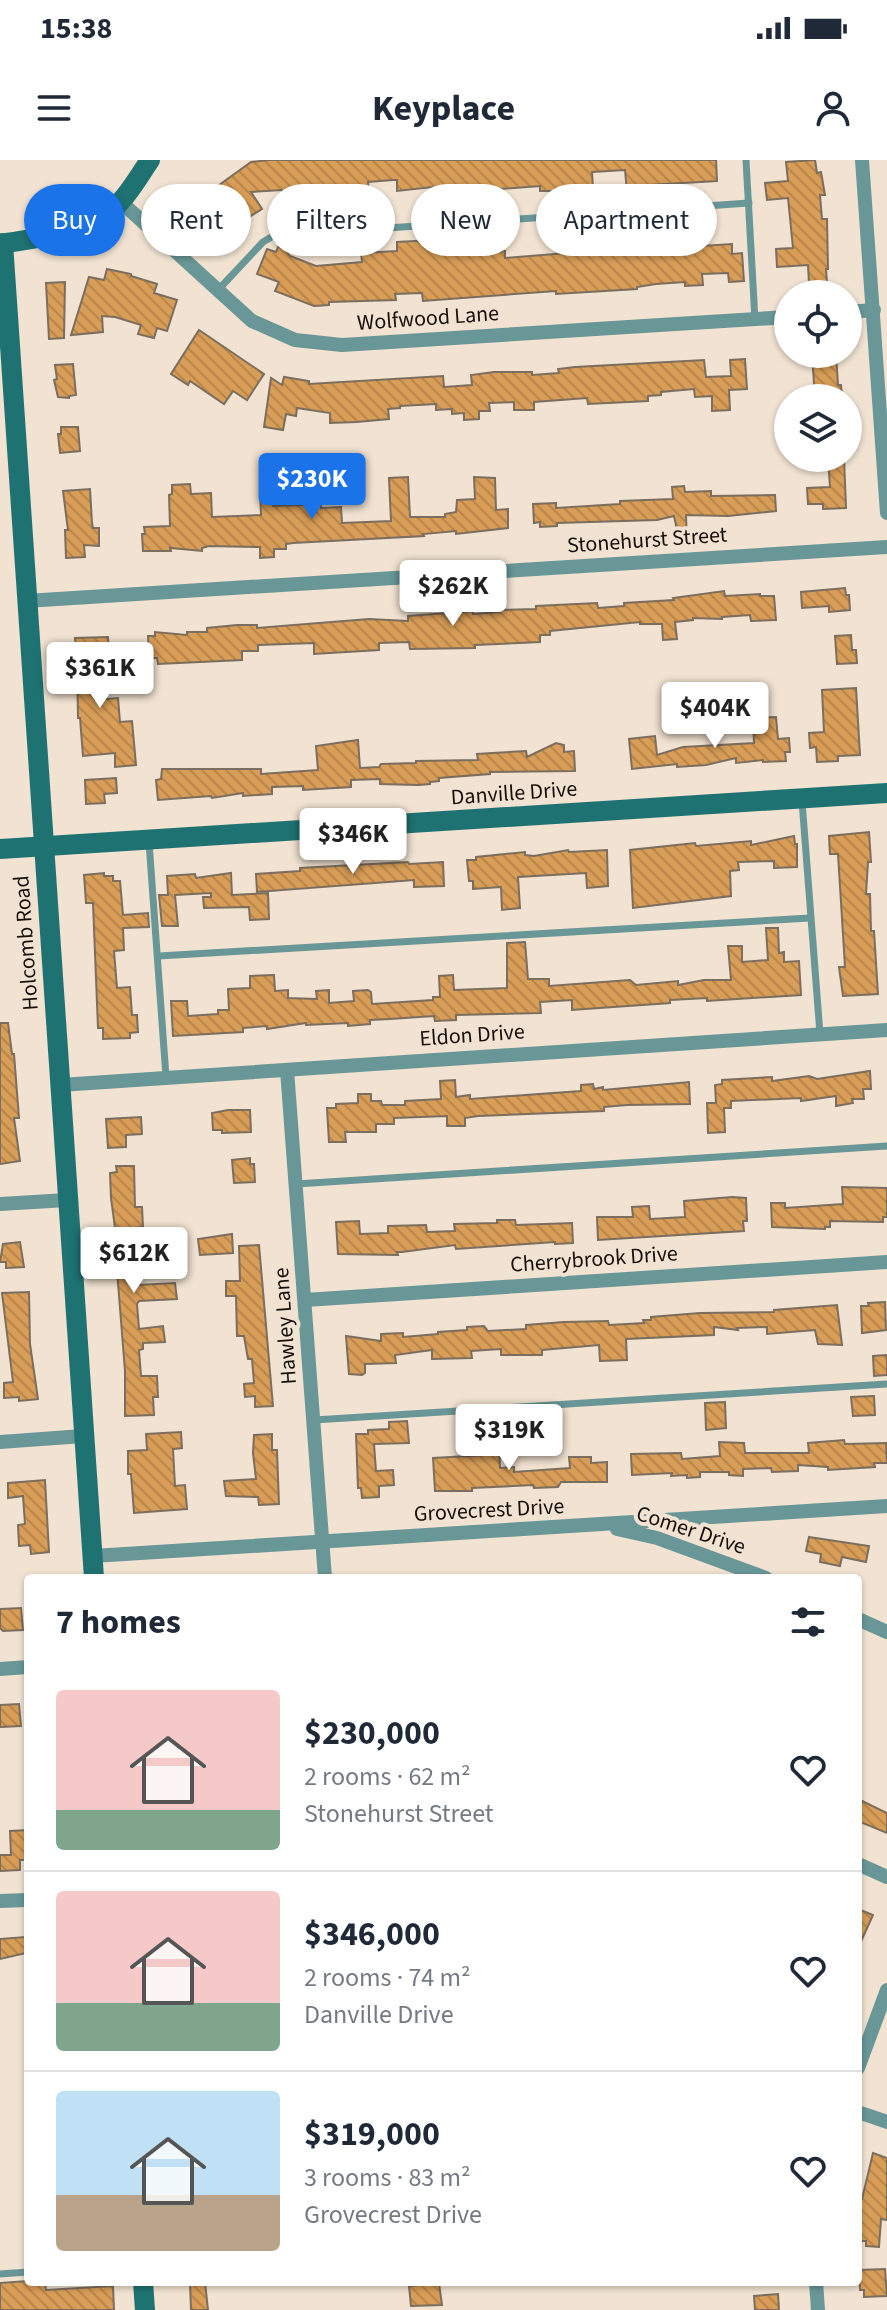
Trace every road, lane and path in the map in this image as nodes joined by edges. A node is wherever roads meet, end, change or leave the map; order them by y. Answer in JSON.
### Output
{"nodes":[{"id":1,"x":150,"y":160,"type":"edge"},
{"id":2,"x":746,"y":160,"type":"edge"},
{"id":3,"x":862,"y":160,"type":"edge"},
{"id":4,"x":125,"y":196,"type":"edge"},
{"id":5,"x":749,"y":203,"type":"junction"},
{"id":6,"x":125,"y":206,"type":"edge"},
{"id":7,"x":24,"y":240,"type":"edge"},
{"id":8,"x":1,"y":244,"type":"edge"},
{"id":9,"x":218,"y":291,"type":"junction"},
{"id":10,"x":874,"y":310,"type":"junction"},
{"id":11,"x":862,"y":311,"type":"edge"},
{"id":12,"x":774,"y":318,"type":"edge"},
{"id":13,"x":755,"y":320,"type":"junction"},
{"id":14,"x":887,"y":513,"type":"edge"},
{"id":15,"x":887,"y":547,"type":"edge"},
{"id":16,"x":26,"y":601,"type":"junction"},
{"id":17,"x":887,"y":793,"type":"edge"},
{"id":18,"x":802,"y":798,"type":"junction"},
{"id":19,"x":148,"y":840,"type":"junction"},
{"id":20,"x":43,"y":846,"type":"junction"},
{"id":21,"x":0,"y":849,"type":"edge"},
{"id":22,"x":810,"y":918,"type":"junction"},
{"id":23,"x":159,"y":956,"type":"junction"},
{"id":24,"x":887,"y":1030,"type":"edge"},
{"id":25,"x":820,"y":1034,"type":"junction"},
{"id":26,"x":287,"y":1070,"type":"junction"},
{"id":27,"x":166,"y":1077,"type":"junction"},
{"id":28,"x":60,"y":1085,"type":"junction"},
{"id":29,"x":887,"y":1146,"type":"edge"},
{"id":30,"x":296,"y":1184,"type":"junction"},
{"id":31,"x":67,"y":1200,"type":"junction"},
{"id":32,"x":0,"y":1204,"type":"edge"},
{"id":33,"x":887,"y":1262,"type":"edge"},
{"id":34,"x":305,"y":1300,"type":"junction"},
{"id":35,"x":887,"y":1384,"type":"edge"},
{"id":36,"x":314,"y":1420,"type":"junction"},
{"id":37,"x":83,"y":1436,"type":"junction"},
{"id":38,"x":0,"y":1442,"type":"edge"},
{"id":39,"x":887,"y":1506,"type":"edge"},
{"id":40,"x":601,"y":1525,"type":"junction"},
{"id":41,"x":323,"y":1541,"type":"junction"},
{"id":42,"x":93,"y":1556,"type":"junction"},
{"id":43,"x":94,"y":1574,"type":"edge"},
{"id":44,"x":325,"y":1574,"type":"edge"},
{"id":45,"x":755,"y":1574,"type":"edge"},
{"id":46,"x":862,"y":1621,"type":"edge"},
{"id":47,"x":887,"y":1632,"type":"edge"},
{"id":48,"x":24,"y":1667,"type":"edge"},
{"id":49,"x":0,"y":1669,"type":"edge"},
{"id":50,"x":862,"y":1866,"type":"edge"},
{"id":51,"x":887,"y":1877,"type":"edge"},
{"id":52,"x":24,"y":1900,"type":"edge"},
{"id":53,"x":0,"y":1901,"type":"edge"},
{"id":54,"x":887,"y":1990,"type":"edge"},
{"id":55,"x":862,"y":2057,"type":"edge"},
{"id":56,"x":862,"y":2113,"type":"edge"},
{"id":57,"x":887,"y":2122,"type":"edge"},
{"id":58,"x":24,"y":2272,"type":"edge"},
{"id":59,"x":0,"y":2274,"type":"edge"},
{"id":60,"x":143,"y":2286,"type":"edge"},
{"id":61,"x":816,"y":2286,"type":"edge"},
{"id":62,"x":145,"y":2310,"type":"edge"},
{"id":63,"x":818,"y":2310,"type":"edge"}],
"edges":[{"from":1,"to":4,"type":"street","name":"Holcomb Road"},
{"from":2,"to":5,"type":"lane"},
{"from":3,"to":10,"type":"street"},
{"from":5,"to":9,"type":"lane"},
{"from":5,"to":13,"type":"lane"},
{"from":6,"to":9,"type":"street","name":"Wolfwood Lane"},
{"from":7,"to":8,"type":"street","name":"Holcomb Road"},
{"from":8,"to":16,"type":"street","name":"Holcomb Road"},
{"from":9,"to":13,"type":"street","name":"Wolfwood Lane"},
{"from":10,"to":11,"type":"street"},
{"from":10,"to":14,"type":"street"},
{"from":12,"to":13,"type":"street","name":"Wolfwood Lane"},
{"from":15,"to":16,"type":"street","name":"Stonehurst Street"},
{"from":16,"to":20,"type":"street","name":"Holcomb Road"},
{"from":17,"to":18,"type":"street","name":"Danville Drive"},
{"from":18,"to":19,"type":"street","name":"Danville Drive"},
{"from":18,"to":22,"type":"lane"},
{"from":19,"to":20,"type":"street","name":"Danville Drive"},
{"from":19,"to":23,"type":"lane"},
{"from":20,"to":21,"type":"street","name":"Danville Drive"},
{"from":20,"to":28,"type":"street","name":"Holcomb Road"},
{"from":22,"to":23,"type":"lane"},
{"from":22,"to":25,"type":"lane"},
{"from":23,"to":27,"type":"lane"},
{"from":24,"to":25,"type":"street","name":"Eldon Drive"},
{"from":25,"to":26,"type":"street","name":"Eldon Drive"},
{"from":26,"to":27,"type":"street","name":"Eldon Drive"},
{"from":26,"to":30,"type":"street","name":"Hawley Lane"},
{"from":27,"to":28,"type":"street","name":"Eldon Drive"},
{"from":28,"to":31,"type":"street","name":"Holcomb Road"},
{"from":29,"to":30,"type":"lane"},
{"from":30,"to":34,"type":"street","name":"Hawley Lane"},
{"from":31,"to":32,"type":"street"},
{"from":31,"to":37,"type":"street","name":"Holcomb Road"},
{"from":33,"to":34,"type":"street","name":"Cherrybrook Drive"},
{"from":34,"to":36,"type":"street","name":"Hawley Lane"},
{"from":35,"to":36,"type":"lane"},
{"from":36,"to":41,"type":"street","name":"Hawley Lane"},
{"from":37,"to":38,"type":"street"},
{"from":37,"to":42,"type":"street","name":"Holcomb Road"},
{"from":39,"to":40,"type":"street","name":"Grovecrest Drive"},
{"from":40,"to":41,"type":"street","name":"Grovecrest Drive"},
{"from":40,"to":45,"type":"street","name":"Comer Drive"},
{"from":41,"to":42,"type":"street","name":"Grovecrest Drive"},
{"from":41,"to":44,"type":"street","name":"Hawley Lane"},
{"from":42,"to":43,"type":"street","name":"Holcomb Road"},
{"from":46,"to":47,"type":"street"},
{"from":48,"to":49,"type":"street"},
{"from":50,"to":51,"type":"street"},
{"from":52,"to":53,"type":"street"},
{"from":54,"to":55,"type":"street"},
{"from":56,"to":57,"type":"street"},
{"from":58,"to":59,"type":"lane"},
{"from":60,"to":62,"type":"street"},
{"from":61,"to":63,"type":"street"}]}
